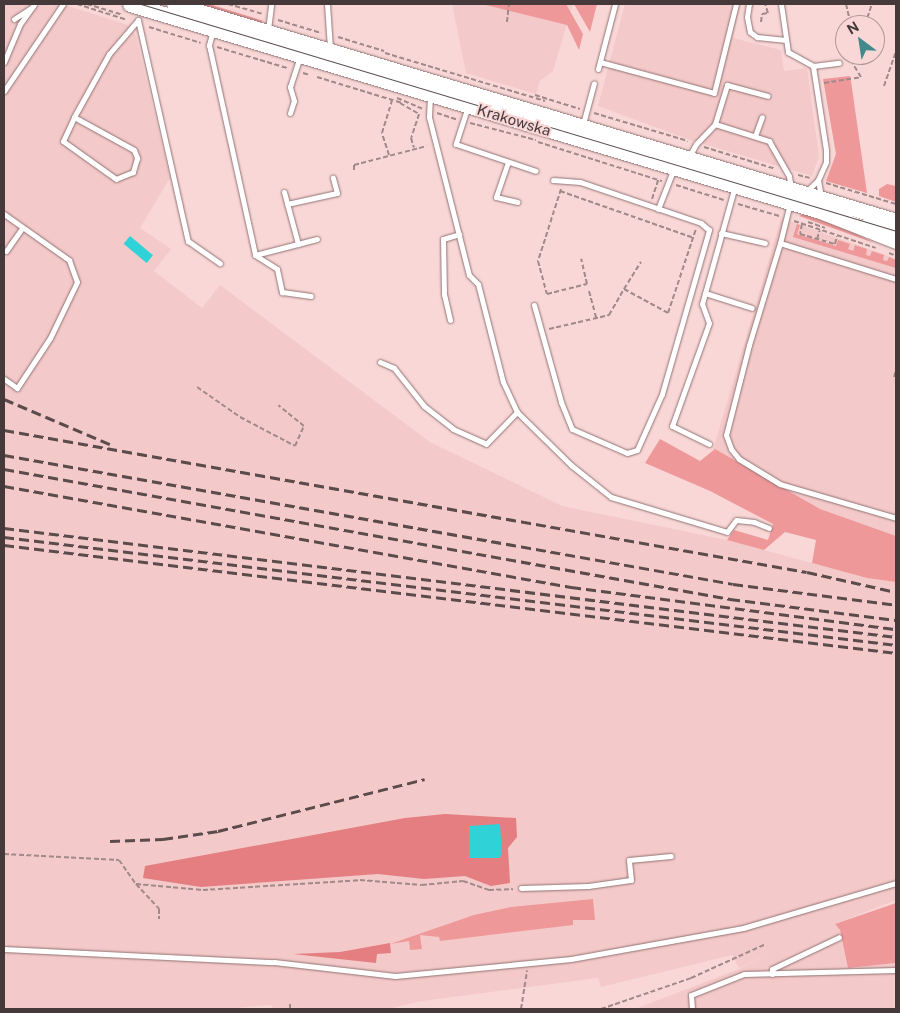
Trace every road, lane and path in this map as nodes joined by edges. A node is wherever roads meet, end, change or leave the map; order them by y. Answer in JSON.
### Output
{"nodes":[{"id":1,"x":33,"y":4,"type":"edge"},
{"id":2,"x":63,"y":4,"type":"edge"},
{"id":3,"x":77,"y":4,"type":"edge"},
{"id":4,"x":87,"y":4,"type":"edge"},
{"id":5,"x":228,"y":4,"type":"edge"},
{"id":6,"x":271,"y":4,"type":"edge"},
{"id":7,"x":327,"y":4,"type":"edge"},
{"id":8,"x":509,"y":4,"type":"edge"},
{"id":9,"x":615,"y":4,"type":"edge"},
{"id":10,"x":736,"y":4,"type":"edge"},
{"id":11,"x":749,"y":4,"type":"edge"},
{"id":12,"x":765,"y":4,"type":"edge"},
{"id":13,"x":781,"y":4,"type":"edge"},
{"id":14,"x":180,"y":5,"type":"edge"},
{"id":15,"x":136,"y":12,"type":"edge"},
{"id":16,"x":267,"y":16,"type":"dead end"},
{"id":17,"x":14,"y":18,"type":"dead end"},
{"id":18,"x":276,"y":19,"type":"dead end"},
{"id":19,"x":132,"y":22,"type":"dead end"},
{"id":20,"x":507,"y":22,"type":"dead end"},
{"id":21,"x":761,"y":22,"type":"dead end"},
{"id":22,"x":145,"y":25,"type":"dead end"},
{"id":23,"x":214,"y":30,"type":"junction"},
{"id":24,"x":267,"y":32,"type":"junction"},
{"id":25,"x":328,"y":35,"type":"dead end"},
{"id":26,"x":335,"y":36,"type":"dead end"},
{"id":27,"x":786,"y":40,"type":"junction"},
{"id":28,"x":204,"y":43,"type":"dead end"},
{"id":29,"x":217,"y":47,"type":"dead end"},
{"id":30,"x":384,"y":51,"type":"dead end"},
{"id":31,"x":330,"y":52,"type":"junction"},
{"id":32,"x":896,"y":52,"type":"edge"},
{"id":33,"x":301,"y":56,"type":"junction"},
{"id":34,"x":402,"y":56,"type":"dead end"},
{"id":35,"x":4,"y":62,"type":"edge"},
{"id":36,"x":600,"y":62,"type":"junction"},
{"id":37,"x":835,"y":63,"type":"edge"},
{"id":38,"x":854,"y":65,"type":"edge"},
{"id":39,"x":813,"y":66,"type":"junction"},
{"id":40,"x":598,"y":69,"type":"dead end"},
{"id":41,"x":291,"y":70,"type":"dead end"},
{"id":42,"x":300,"y":72,"type":"dead end"},
{"id":43,"x":310,"y":75,"type":"dead end"},
{"id":44,"x":317,"y":77,"type":"dead end"},
{"id":45,"x":594,"y":83,"type":"dead end"},
{"id":46,"x":815,"y":84,"type":"junction"},
{"id":47,"x":884,"y":86,"type":"dead end"},
{"id":48,"x":4,"y":91,"type":"edge"},
{"id":49,"x":376,"y":93,"type":"junction"},
{"id":50,"x":431,"y":94,"type":"junction"},
{"id":51,"x":535,"y":96,"type":"dead end"},
{"id":52,"x":768,"y":96,"type":"dead end"},
{"id":53,"x":392,"y":100,"type":"junction"},
{"id":54,"x":469,"y":106,"type":"junction"},
{"id":55,"x":422,"y":109,"type":"dead end"},
{"id":56,"x":580,"y":109,"type":"dead end"},
{"id":57,"x":435,"y":112,"type":"dead end"},
{"id":58,"x":290,"y":113,"type":"dead end"},
{"id":59,"x":578,"y":113,"type":"dead end"},
{"id":60,"x":594,"y":113,"type":"dead end"},
{"id":61,"x":74,"y":117,"type":"junction"},
{"id":62,"x":762,"y":117,"type":"dead end"},
{"id":63,"x":460,"y":120,"type":"dead end"},
{"id":64,"x":467,"y":122,"type":"dead end"},
{"id":65,"x":715,"y":124,"type":"junction"},
{"id":66,"x":582,"y":128,"type":"junction"},
{"id":67,"x":755,"y":136,"type":"junction"},
{"id":68,"x":538,"y":142,"type":"dead end"},
{"id":69,"x":693,"y":143,"type":"dead end"},
{"id":70,"x":436,"y":144,"type":"junction"},
{"id":71,"x":553,"y":144,"type":"dead end"},
{"id":72,"x":701,"y":146,"type":"dead end"},
{"id":73,"x":414,"y":149,"type":"junction"},
{"id":74,"x":389,"y":156,"type":"junction"},
{"id":75,"x":687,"y":160,"type":"junction"},
{"id":76,"x":508,"y":162,"type":"junction"},
{"id":77,"x":674,"y":168,"type":"junction"},
{"id":78,"x":354,"y":170,"type":"dead end"},
{"id":79,"x":780,"y":170,"type":"dead end"},
{"id":80,"x":536,"y":171,"type":"dead end"},
{"id":81,"x":792,"y":173,"type":"dead end"},
{"id":82,"x":333,"y":178,"type":"dead end"},
{"id":83,"x":810,"y":178,"type":"dead end"},
{"id":84,"x":552,"y":180,"type":"dead end"},
{"id":85,"x":658,"y":180,"type":"junction"},
{"id":86,"x":818,"y":180,"type":"junction"},
{"id":87,"x":664,"y":182,"type":"dead end"},
{"id":88,"x":563,"y":184,"type":"dead end"},
{"id":89,"x":673,"y":185,"type":"dead end"},
{"id":90,"x":735,"y":186,"type":"junction"},
{"id":91,"x":560,"y":191,"type":"junction"},
{"id":92,"x":587,"y":191,"type":"dead end"},
{"id":93,"x":284,"y":192,"type":"dead end"},
{"id":94,"x":795,"y":196,"type":"junction"},
{"id":95,"x":584,"y":199,"type":"junction"},
{"id":96,"x":821,"y":199,"type":"junction"},
{"id":97,"x":725,"y":201,"type":"dead end"},
{"id":98,"x":517,"y":202,"type":"dead end"},
{"id":99,"x":733,"y":203,"type":"dead end"},
{"id":100,"x":288,"y":204,"type":"junction"},
{"id":101,"x":896,"y":204,"type":"edge"},
{"id":102,"x":649,"y":206,"type":"junction"},
{"id":103,"x":658,"y":209,"type":"junction"},
{"id":104,"x":4,"y":214,"type":"edge"},
{"id":105,"x":838,"y":217,"type":"junction"},
{"id":106,"x":783,"y":218,"type":"dead end"},
{"id":107,"x":794,"y":221,"type":"dead end"},
{"id":108,"x":896,"y":221,"type":"edge"},
{"id":109,"x":802,"y":224,"type":"junction"},
{"id":110,"x":688,"y":226,"type":"dead end"},
{"id":111,"x":22,"y":228,"type":"junction"},
{"id":112,"x":820,"y":230,"type":"junction"},
{"id":113,"x":896,"y":231,"type":"edge"},
{"id":114,"x":721,"y":232,"type":"junction"},
{"id":115,"x":459,"y":234,"type":"junction"},
{"id":116,"x":837,"y":236,"type":"junction"},
{"id":117,"x":694,"y":238,"type":"junction"},
{"id":118,"x":317,"y":239,"type":"dead end"},
{"id":119,"x":817,"y":239,"type":"junction"},
{"id":120,"x":896,"y":241,"type":"edge"},
{"id":121,"x":765,"y":243,"type":"dead end"},
{"id":122,"x":780,"y":243,"type":"junction"},
{"id":123,"x":298,"y":244,"type":"junction"},
{"id":124,"x":876,"y":248,"type":"dead end"},
{"id":125,"x":4,"y":252,"type":"edge"},
{"id":126,"x":255,"y":255,"type":"junction"},
{"id":127,"x":581,"y":259,"type":"dead end"},
{"id":128,"x":641,"y":262,"type":"dead end"},
{"id":129,"x":220,"y":263,"type":"dead end"},
{"id":130,"x":896,"y":279,"type":"edge"},
{"id":131,"x":624,"y":289,"type":"junction"},
{"id":132,"x":589,"y":290,"type":"dead end"},
{"id":133,"x":705,"y":293,"type":"junction"},
{"id":134,"x":311,"y":296,"type":"dead end"},
{"id":135,"x":534,"y":305,"type":"dead end"},
{"id":136,"x":752,"y":308,"type":"dead end"},
{"id":137,"x":596,"y":318,"type":"junction"},
{"id":138,"x":450,"y":320,"type":"dead end"},
{"id":139,"x":541,"y":331,"type":"junction"},
{"id":140,"x":380,"y":362,"type":"dead end"},
{"id":141,"x":896,"y":370,"type":"edge"},
{"id":142,"x":894,"y":376,"type":"dead end"},
{"id":143,"x":4,"y":379,"type":"edge"},
{"id":144,"x":198,"y":387,"type":"dead end"},
{"id":145,"x":278,"y":405,"type":"dead end"},
{"id":146,"x":517,"y":412,"type":"junction"},
{"id":147,"x":709,"y":444,"type":"dead end"},
{"id":148,"x":896,"y":518,"type":"edge"},
{"id":149,"x":768,"y":528,"type":"dead end"},
{"id":150,"x":4,"y":854,"type":"edge"},
{"id":151,"x":671,"y":856,"type":"dead end"},
{"id":152,"x":896,"y":883,"type":"edge"},
{"id":153,"x":136,"y":884,"type":"junction"},
{"id":154,"x":521,"y":888,"type":"joint"},
{"id":155,"x":160,"y":919,"type":"dead end"},
{"id":156,"x":839,"y":937,"type":"dead end"},
{"id":157,"x":766,"y":944,"type":"dead end"},
{"id":158,"x":4,"y":949,"type":"edge"},
{"id":159,"x":528,"y":963,"type":"junction"},
{"id":160,"x":896,"y":970,"type":"edge"},
{"id":161,"x":772,"y":974,"type":"junction"},
{"id":162,"x":290,"y":1003,"type":"dead end"},
{"id":163,"x":290,"y":1009,"type":"edge"},
{"id":164,"x":521,"y":1009,"type":"edge"},
{"id":165,"x":601,"y":1009,"type":"edge"},
{"id":166,"x":692,"y":1009,"type":"edge"}],
"edges":[{"from":1,"to":17,"type":"lane"},
{"from":1,"to":35,"type":"lane"},
{"from":2,"to":48,"type":"lane"},
{"from":3,"to":19,"type":"path"},
{"from":4,"to":15,"type":"path"},
{"from":5,"to":16,"type":"path"},
{"from":6,"to":24,"type":"lane"},
{"from":7,"to":31,"type":"lane"},
{"from":8,"to":20,"type":"path"},
{"from":9,"to":36,"type":"lane"},
{"from":10,"to":36,"type":"lane"},
{"from":11,"to":27,"type":"lane"},
{"from":12,"to":21,"type":"path"},
{"from":13,"to":27,"type":"lane"},
{"from":14,"to":24,"type":"main road","name":"Krakowska"},
{"from":15,"to":23,"type":"main road","name":"Krakowska"},
{"from":15,"to":61,"type":"lane"},
{"from":15,"to":129,"type":"lane"},
{"from":18,"to":25,"type":"path"},
{"from":22,"to":28,"type":"path"},
{"from":23,"to":33,"type":"main road","name":"Krakowska"},
{"from":23,"to":126,"type":"lane"},
{"from":24,"to":31,"type":"main road","name":"Krakowska"},
{"from":26,"to":30,"type":"path"},
{"from":27,"to":39,"type":"lane"},
{"from":29,"to":41,"type":"path"},
{"from":31,"to":66,"type":"main road","name":"Krakowska"},
{"from":32,"to":47,"type":"path"},
{"from":33,"to":50,"type":"main road","name":"Krakowska"},
{"from":33,"to":58,"type":"lane"},
{"from":34,"to":59,"type":"path"},
{"from":36,"to":40,"type":"lane"},
{"from":37,"to":39,"type":"lane"},
{"from":38,"to":46,"type":"path"},
{"from":39,"to":46,"type":"lane"},
{"from":42,"to":43,"type":"path"},
{"from":44,"to":49,"type":"path"},
{"from":45,"to":66,"type":"lane"},
{"from":46,"to":86,"type":"lane"},
{"from":49,"to":53,"type":"path"},
{"from":49,"to":55,"type":"path"},
{"from":50,"to":54,"type":"main road","name":"Krakowska"},
{"from":50,"to":70,"type":"lane"},
{"from":51,"to":56,"type":"path"},
{"from":52,"to":65,"type":"lane"},
{"from":53,"to":73,"type":"path"},
{"from":53,"to":74,"type":"path"},
{"from":54,"to":76,"type":"lane"},
{"from":54,"to":77,"type":"main road","name":"Krakowska"},
{"from":57,"to":63,"type":"path"},
{"from":60,"to":69,"type":"path"},
{"from":61,"to":61,"type":"lane"},
{"from":62,"to":67,"type":"lane"},
{"from":64,"to":71,"type":"path"},
{"from":65,"to":67,"type":"lane"},
{"from":65,"to":75,"type":"lane"},
{"from":66,"to":75,"type":"main road","name":"Krakowska"},
{"from":67,"to":94,"type":"lane"},
{"from":68,"to":85,"type":"path"},
{"from":70,"to":73,"type":"path"},
{"from":70,"to":115,"type":"lane"},
{"from":72,"to":79,"type":"path"},
{"from":73,"to":74,"type":"path"},
{"from":74,"to":78,"type":"path"},
{"from":75,"to":94,"type":"main road","name":"Krakowska"},
{"from":76,"to":80,"type":"lane"},
{"from":76,"to":98,"type":"lane"},
{"from":77,"to":90,"type":"main road","name":"Krakowska"},
{"from":77,"to":103,"type":"lane"},
{"from":81,"to":83,"type":"path"},
{"from":82,"to":100,"type":"lane"},
{"from":84,"to":102,"type":"lane"},
{"from":85,"to":87,"type":"path"},
{"from":85,"to":102,"type":"path"},
{"from":86,"to":94,"type":"lane"},
{"from":86,"to":96,"type":"lane"},
{"from":86,"to":101,"type":"path"},
{"from":88,"to":91,"type":"path"},
{"from":89,"to":97,"type":"path"},
{"from":90,"to":94,"type":"main road","name":"Krakowska"},
{"from":90,"to":114,"type":"lane"},
{"from":91,"to":95,"type":"path"},
{"from":91,"to":127,"type":"path"},
{"from":92,"to":95,"type":"path"},
{"from":93,"to":100,"type":"lane"},
{"from":94,"to":96,"type":"main road","name":"Krakowska"},
{"from":94,"to":105,"type":"main road","name":"Krakowska"},
{"from":94,"to":122,"type":"lane"},
{"from":95,"to":117,"type":"path"},
{"from":96,"to":108,"type":"main road","name":"Krakowska"},
{"from":99,"to":106,"type":"path"},
{"from":100,"to":123,"type":"lane"},
{"from":102,"to":103,"type":"lane"},
{"from":103,"to":139,"type":"lane"},
{"from":104,"to":111,"type":"lane"},
{"from":105,"to":113,"type":"lane"},
{"from":105,"to":120,"type":"main road","name":"Krakowska"},
{"from":107,"to":109,"type":"path"},
{"from":109,"to":112,"type":"path"},
{"from":109,"to":119,"type":"path"},
{"from":110,"to":117,"type":"path"},
{"from":111,"to":125,"type":"lane"},
{"from":111,"to":143,"type":"lane"},
{"from":112,"to":116,"type":"path"},
{"from":112,"to":119,"type":"path"},
{"from":114,"to":121,"type":"lane"},
{"from":114,"to":133,"type":"lane"},
{"from":115,"to":138,"type":"lane"},
{"from":115,"to":146,"type":"lane"},
{"from":116,"to":119,"type":"path"},
{"from":116,"to":124,"type":"path"},
{"from":117,"to":131,"type":"path"},
{"from":118,"to":123,"type":"lane"},
{"from":122,"to":130,"type":"lane"},
{"from":122,"to":148,"type":"lane"},
{"from":123,"to":126,"type":"lane"},
{"from":126,"to":134,"type":"lane"},
{"from":128,"to":131,"type":"path"},
{"from":131,"to":137,"type":"path"},
{"from":132,"to":137,"type":"path"},
{"from":133,"to":136,"type":"lane"},
{"from":133,"to":147,"type":"lane"},
{"from":135,"to":139,"type":"lane"},
{"from":137,"to":139,"type":"path"},
{"from":140,"to":146,"type":"lane"},
{"from":141,"to":142,"type":"path"},
{"from":144,"to":145,"type":"path"},
{"from":146,"to":149,"type":"lane"},
{"from":150,"to":153,"type":"path"},
{"from":151,"to":154,"type":"lane"},
{"from":152,"to":159,"type":"lane"},
{"from":153,"to":154,"type":"path"},
{"from":153,"to":155,"type":"path"},
{"from":156,"to":161,"type":"lane"},
{"from":157,"to":165,"type":"path"},
{"from":158,"to":159,"type":"lane"},
{"from":159,"to":164,"type":"path"},
{"from":160,"to":161,"type":"lane"},
{"from":161,"to":166,"type":"lane"},
{"from":162,"to":163,"type":"path"}]}
